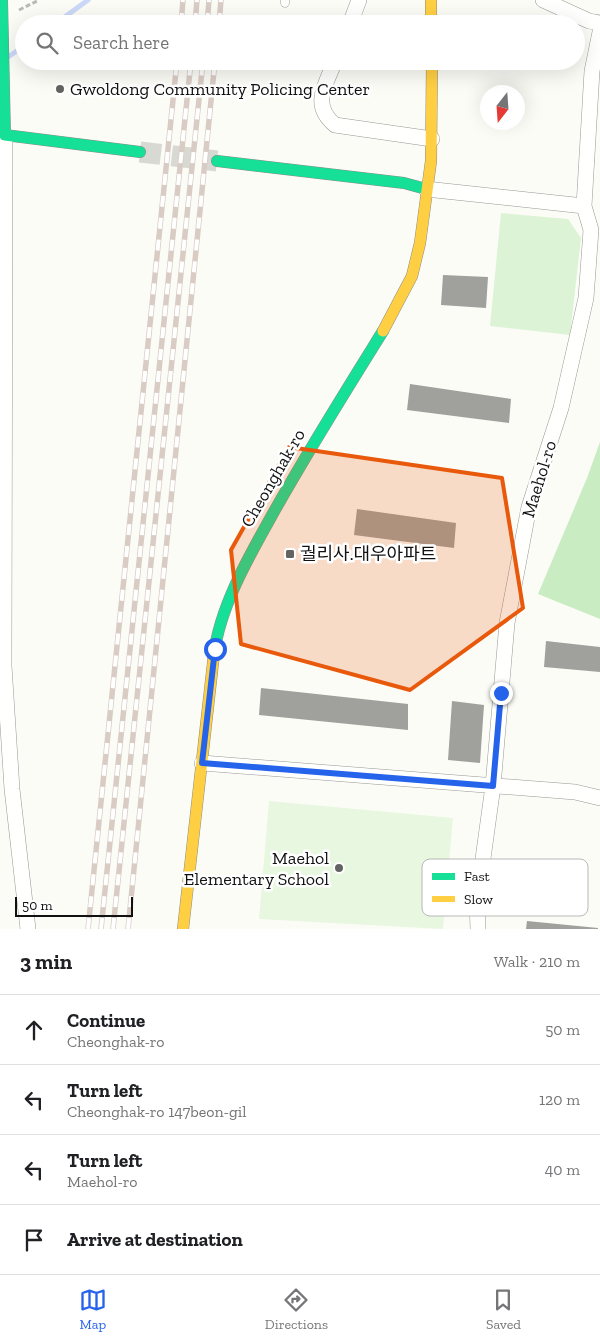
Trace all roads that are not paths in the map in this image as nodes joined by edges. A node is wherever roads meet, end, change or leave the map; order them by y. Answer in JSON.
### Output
{"nodes":[{"id":1,"x":2,"y":0,"type":"edge"},
{"id":2,"x":360,"y":0,"type":"edge"},
{"id":3,"x":431,"y":0,"type":"edge"},
{"id":4,"x":543,"y":0,"type":"edge"},
{"id":5,"x":354,"y":15,"type":"edge"},
{"id":6,"x":431,"y":15,"type":"edge"},
{"id":7,"x":576,"y":15,"type":"edge"},
{"id":8,"x":1,"y":16,"type":"edge"},
{"id":9,"x":585,"y":19,"type":"edge"},
{"id":10,"x":600,"y":24,"type":"edge"},
{"id":11,"x":600,"y":32,"type":"edge"},
{"id":12,"x":332,"y":70,"type":"edge"},
{"id":13,"x":432,"y":70,"type":"edge"},
{"id":14,"x":6,"y":135,"type":"junction"},
{"id":15,"x":432,"y":139,"type":"junction"},
{"id":16,"x":140,"y":152,"type":"tunnel mouth"},
{"id":17,"x":217,"y":161,"type":"tunnel mouth"},
{"id":18,"x":426,"y":189,"type":"junction"},
{"id":19,"x":584,"y":206,"type":"junction"},
{"id":20,"x":202,"y":763,"type":"junction"},
{"id":21,"x":493,"y":786,"type":"junction"},
{"id":22,"x":600,"y":798,"type":"edge"},
{"id":23,"x":483,"y":859,"type":"edge"},
{"id":24,"x":478,"y":916,"type":"edge"},
{"id":25,"x":28,"y":929,"type":"edge"},
{"id":26,"x":182,"y":929,"type":"edge"},
{"id":27,"x":478,"y":929,"type":"edge"}],
"edges":[{"from":1,"to":8,"type":"street"},
{"from":2,"to":5,"type":"street"},
{"from":3,"to":6,"type":"street"},
{"from":4,"to":7,"type":"street"},
{"from":8,"to":14,"type":"street"},
{"from":9,"to":10,"type":"street"},
{"from":11,"to":19,"type":"street","name":"Maehol-ro"},
{"from":12,"to":15,"type":"street"},
{"from":13,"to":15,"type":"street","name":"Cheonghak-ro"},
{"from":14,"to":16,"type":"street"},
{"from":14,"to":25,"type":"street"},
{"from":15,"to":18,"type":"street","name":"Cheonghak-ro"},
{"from":17,"to":18,"type":"street"},
{"from":18,"to":19,"type":"street"},
{"from":18,"to":20,"type":"street","name":"Cheonghak-ro"},
{"from":19,"to":21,"type":"street","name":"Maehol-ro"},
{"from":20,"to":21,"type":"street"},
{"from":20,"to":26,"type":"street","name":"Cheonghak-ro"},
{"from":21,"to":22,"type":"street"},
{"from":21,"to":23,"type":"street","name":"Maehol-ro"},
{"from":24,"to":27,"type":"street","name":"Maehol-ro"}]}
